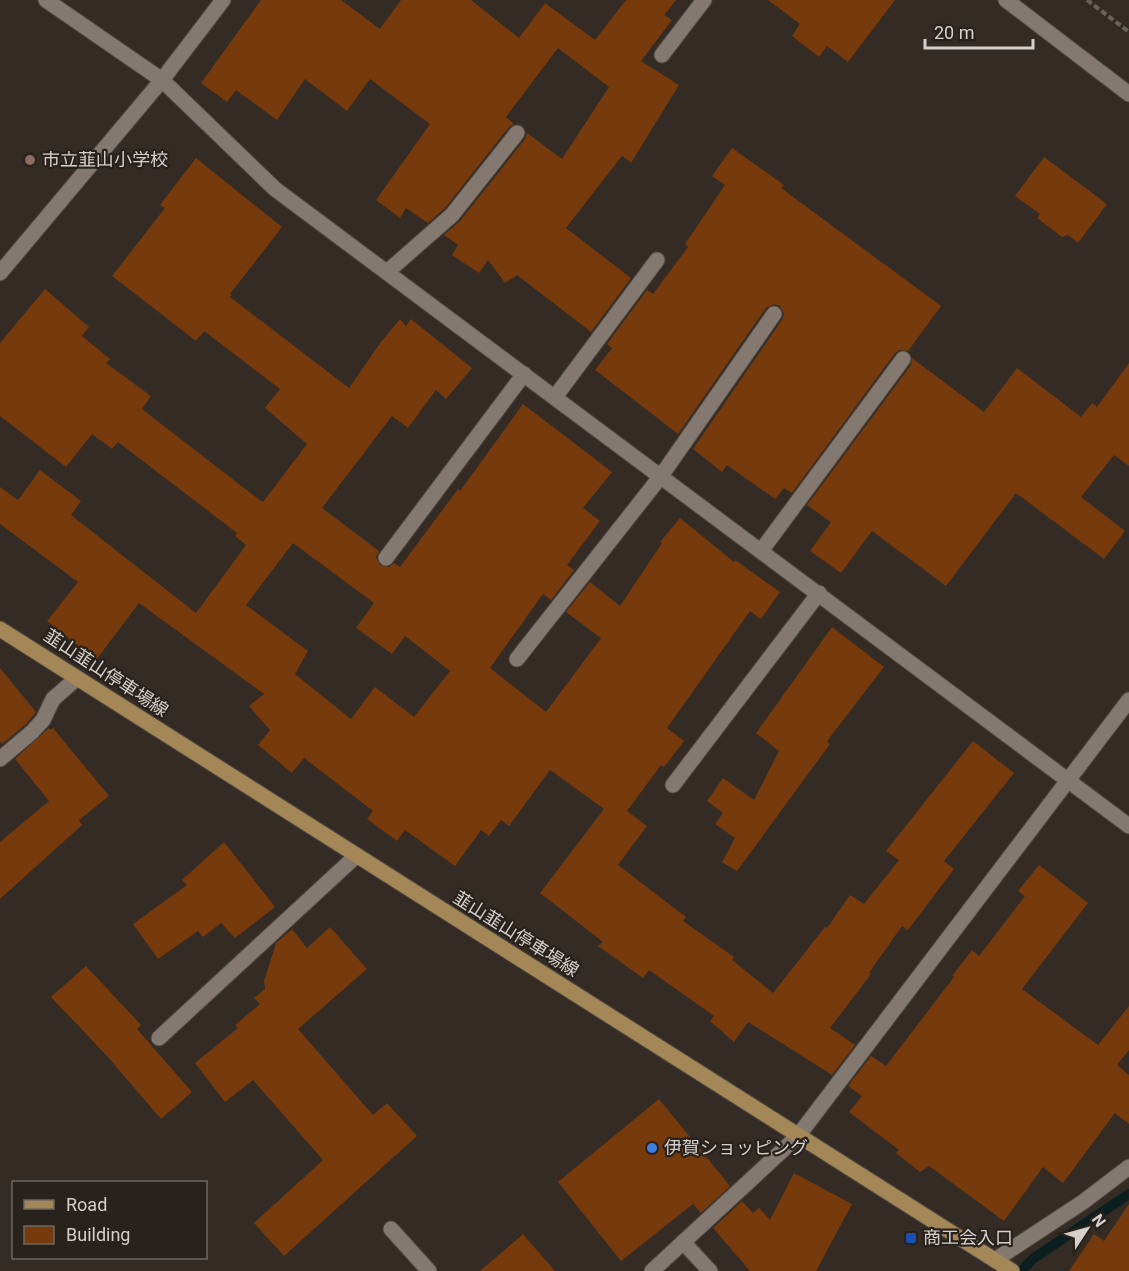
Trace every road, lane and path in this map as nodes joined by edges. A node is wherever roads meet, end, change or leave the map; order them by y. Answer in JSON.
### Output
{"nodes":[{"id":1,"x":46,"y":0,"type":"edge"},
{"id":2,"x":223,"y":0,"type":"edge"},
{"id":3,"x":704,"y":0,"type":"edge"},
{"id":4,"x":1006,"y":0,"type":"edge"},
{"id":5,"x":1086,"y":0,"type":"edge"},
{"id":6,"x":1129,"y":32,"type":"edge"},
{"id":7,"x":663,"y":55,"type":"dead end"},
{"id":8,"x":162,"y":80,"type":"junction"},
{"id":9,"x":1129,"y":94,"type":"edge"},
{"id":10,"x":517,"y":133,"type":"dead end"},
{"id":11,"x":657,"y":260,"type":"dead end"},
{"id":12,"x":387,"y":272,"type":"junction"},
{"id":13,"x":0,"y":273,"type":"edge"},
{"id":14,"x":774,"y":314,"type":"dead end"},
{"id":15,"x":903,"y":359,"type":"dead end"},
{"id":16,"x":524,"y":374,"type":"junction"},
{"id":17,"x":555,"y":397,"type":"junction"},
{"id":18,"x":661,"y":476,"type":"junction"},
{"id":19,"x":761,"y":550,"type":"junction"},
{"id":20,"x":386,"y":558,"type":"dead end"},
{"id":21,"x":819,"y":593,"type":"junction"},
{"id":22,"x":0,"y":629,"type":"edge"},
{"id":23,"x":517,"y":659,"type":"dead end"},
{"id":24,"x":77,"y":678,"type":"junction"},
{"id":25,"x":1129,"y":700,"type":"edge"},
{"id":26,"x":0,"y":759,"type":"edge"},
{"id":27,"x":1068,"y":780,"type":"junction"},
{"id":28,"x":673,"y":785,"type":"dead end"},
{"id":29,"x":1129,"y":826,"type":"edge"},
{"id":30,"x":356,"y":856,"type":"junction"},
{"id":31,"x":159,"y":1038,"type":"dead end"},
{"id":32,"x":798,"y":1136,"type":"junction"},
{"id":33,"x":1129,"y":1167,"type":"edge"},
{"id":34,"x":391,"y":1229,"type":"dead end"},
{"id":35,"x":683,"y":1242,"type":"junction"},
{"id":36,"x":995,"y":1260,"type":"junction"},
{"id":37,"x":429,"y":1271,"type":"edge"},
{"id":38,"x":652,"y":1271,"type":"edge"},
{"id":39,"x":710,"y":1271,"type":"edge"},
{"id":40,"x":1012,"y":1271,"type":"edge"}],
"edges":[{"from":1,"to":8,"type":"street"},
{"from":2,"to":8,"type":"street"},
{"from":3,"to":7,"type":"street"},
{"from":4,"to":9,"type":"street"},
{"from":5,"to":6,"type":"path"},
{"from":8,"to":12,"type":"street"},
{"from":8,"to":13,"type":"street"},
{"from":10,"to":12,"type":"street"},
{"from":11,"to":17,"type":"street"},
{"from":12,"to":16,"type":"street"},
{"from":14,"to":18,"type":"street"},
{"from":15,"to":19,"type":"street"},
{"from":16,"to":17,"type":"street"},
{"from":16,"to":20,"type":"street"},
{"from":17,"to":18,"type":"street"},
{"from":18,"to":19,"type":"street"},
{"from":18,"to":23,"type":"street"},
{"from":19,"to":21,"type":"street"},
{"from":21,"to":27,"type":"street"},
{"from":21,"to":28,"type":"street"},
{"from":22,"to":24,"type":"main road","name":"韮山韮山停車場線"},
{"from":24,"to":26,"type":"street"},
{"from":24,"to":30,"type":"main road","name":"韮山韮山停車場線"},
{"from":25,"to":27,"type":"street"},
{"from":27,"to":29,"type":"street"},
{"from":27,"to":32,"type":"street"},
{"from":30,"to":31,"type":"street"},
{"from":30,"to":32,"type":"main road","name":"韮山韮山停車場線"},
{"from":32,"to":35,"type":"street"},
{"from":32,"to":36,"type":"main road","name":"韮山韮山停車場線"},
{"from":33,"to":36,"type":"street"},
{"from":34,"to":37,"type":"street"},
{"from":35,"to":38,"type":"street"},
{"from":35,"to":39,"type":"street"},
{"from":36,"to":40,"type":"main road","name":"韮山韮山停車場線"}]}
